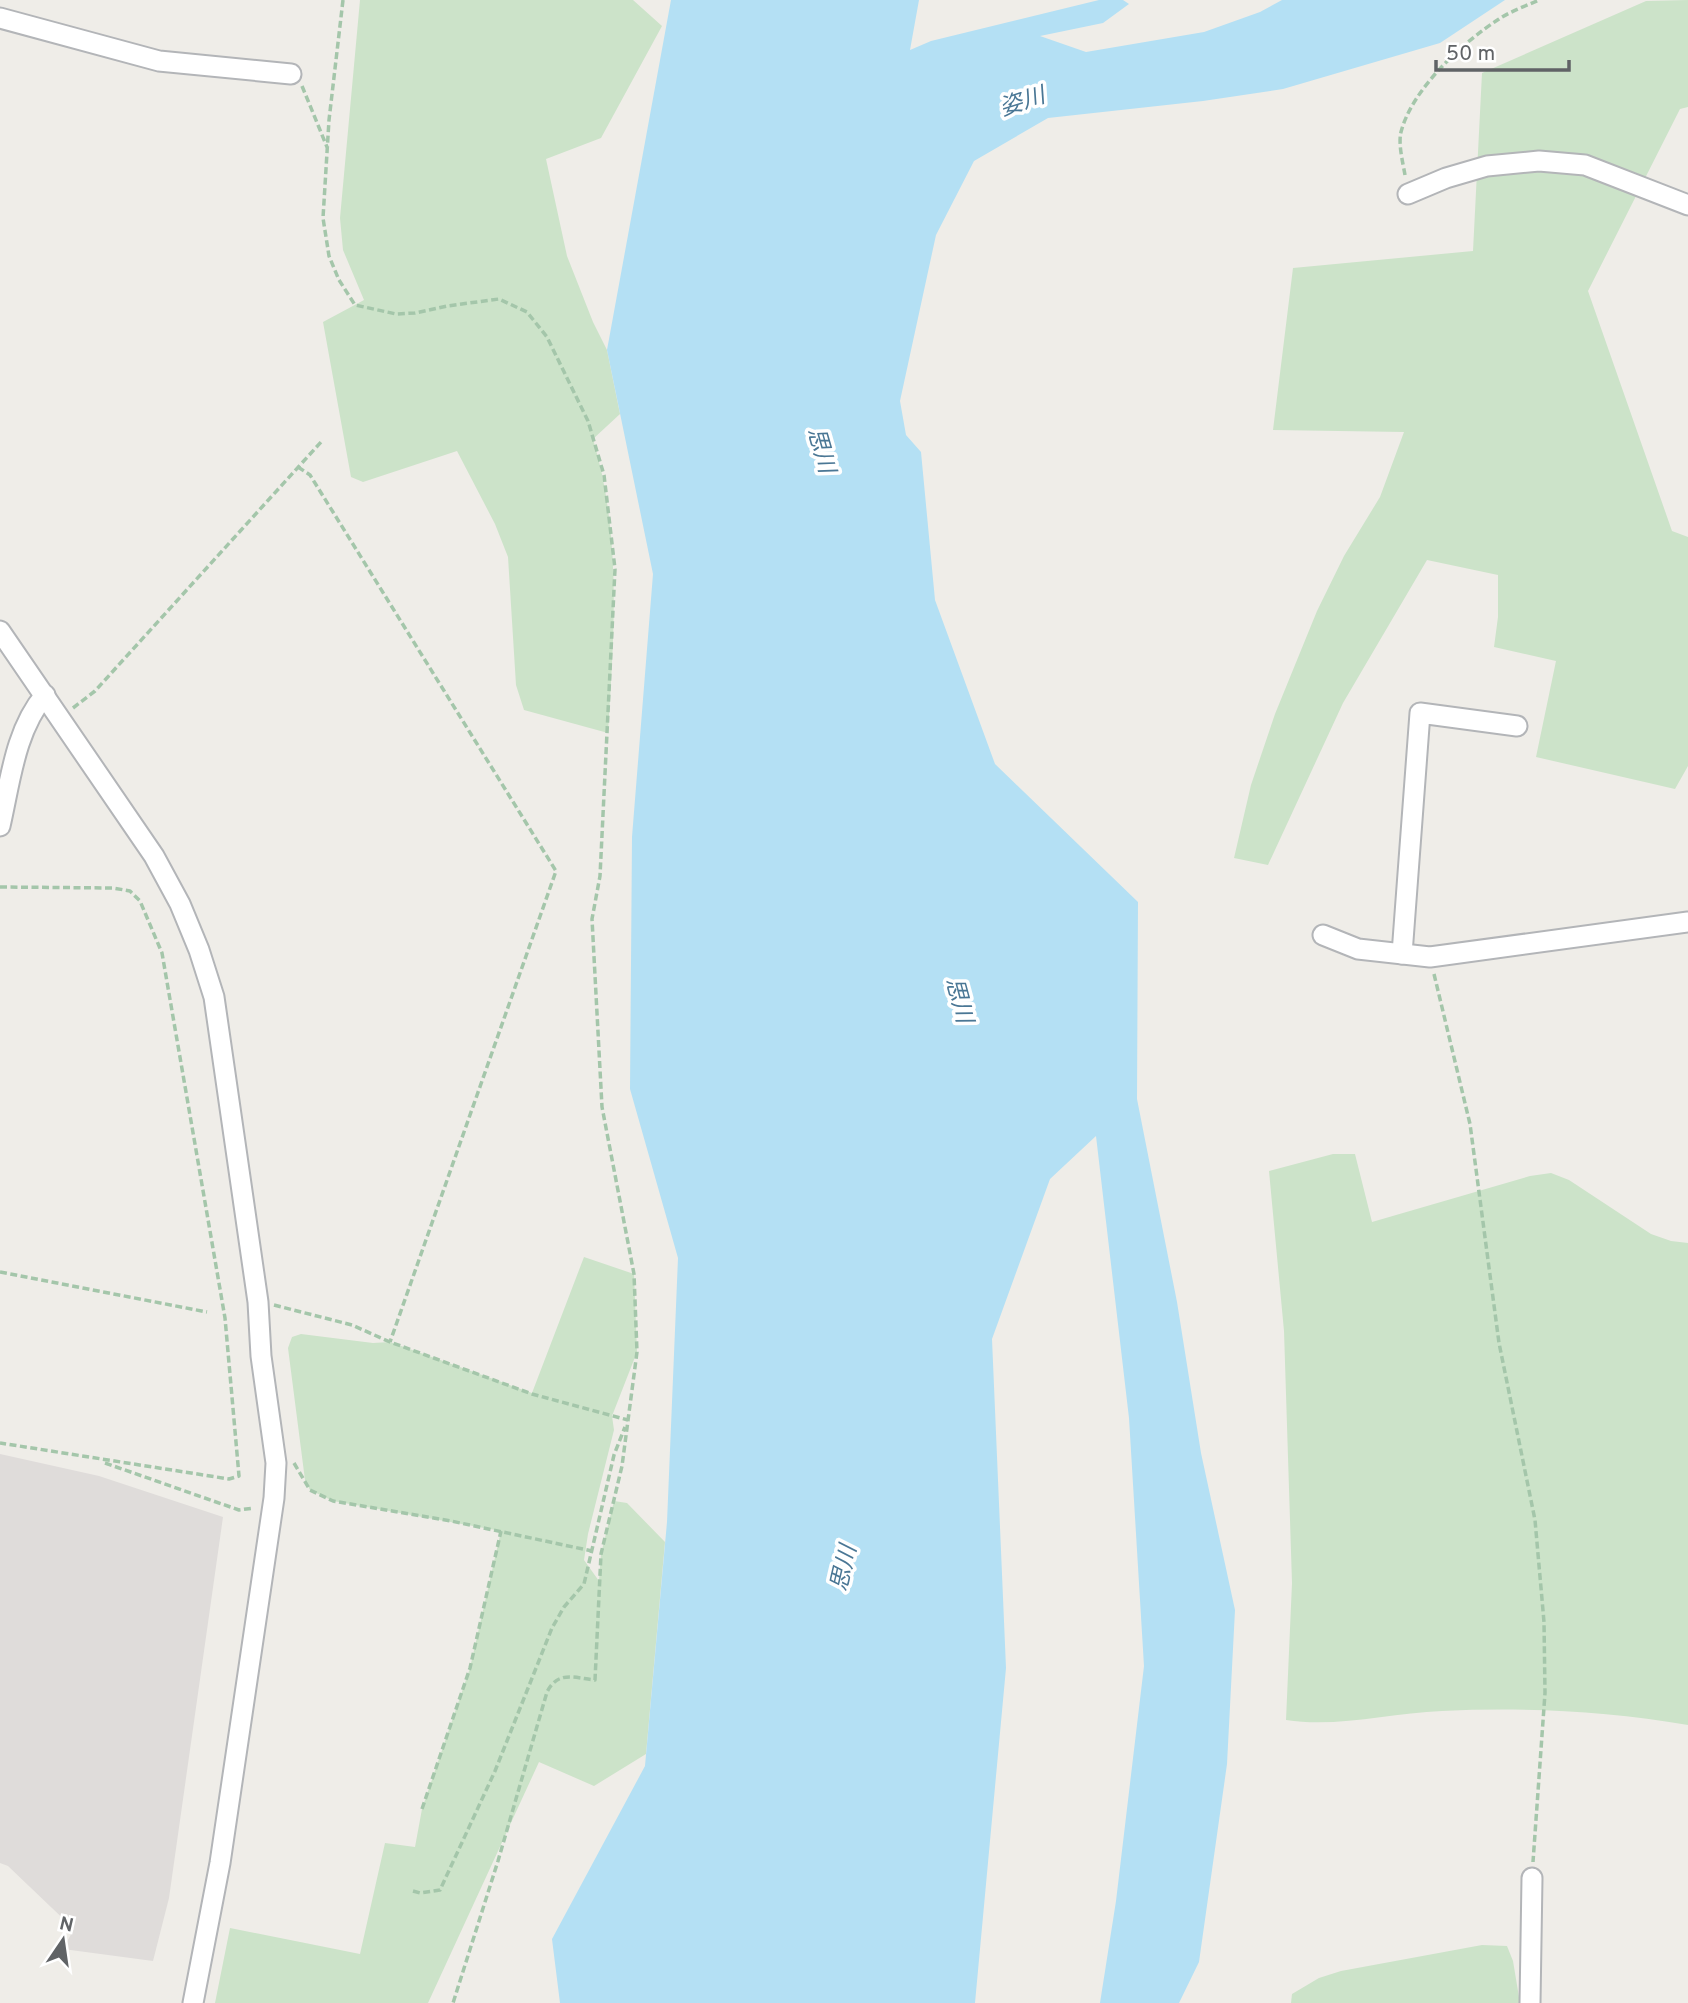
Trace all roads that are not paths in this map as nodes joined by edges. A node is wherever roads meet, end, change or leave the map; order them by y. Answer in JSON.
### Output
{"nodes":[{"id":1,"x":0,"y":18,"type":"edge"},
{"id":2,"x":291,"y":75,"type":"road end"},
{"id":3,"x":1408,"y":194,"type":"road end"},
{"id":4,"x":1688,"y":205,"type":"edge"},
{"id":5,"x":0,"y":631,"type":"edge"},
{"id":6,"x":45,"y":695,"type":"junction"},
{"id":7,"x":1517,"y":726,"type":"dead end"},
{"id":8,"x":0,"y":826,"type":"edge"},
{"id":9,"x":1688,"y":922,"type":"edge"},
{"id":10,"x":1323,"y":934,"type":"dead end"},
{"id":11,"x":1402,"y":954,"type":"junction"},
{"id":12,"x":1532,"y":1878,"type":"road end"},
{"id":13,"x":193,"y":2003,"type":"edge"},
{"id":14,"x":1530,"y":2003,"type":"edge"}],
"edges":[{"from":1,"to":2,"type":"street"},
{"from":3,"to":4,"type":"street"},
{"from":5,"to":6,"type":"street"},
{"from":6,"to":8,"type":"street"},
{"from":6,"to":13,"type":"street"},
{"from":7,"to":11,"type":"street"},
{"from":9,"to":11,"type":"street"},
{"from":10,"to":11,"type":"street"},
{"from":12,"to":14,"type":"street"}]}
